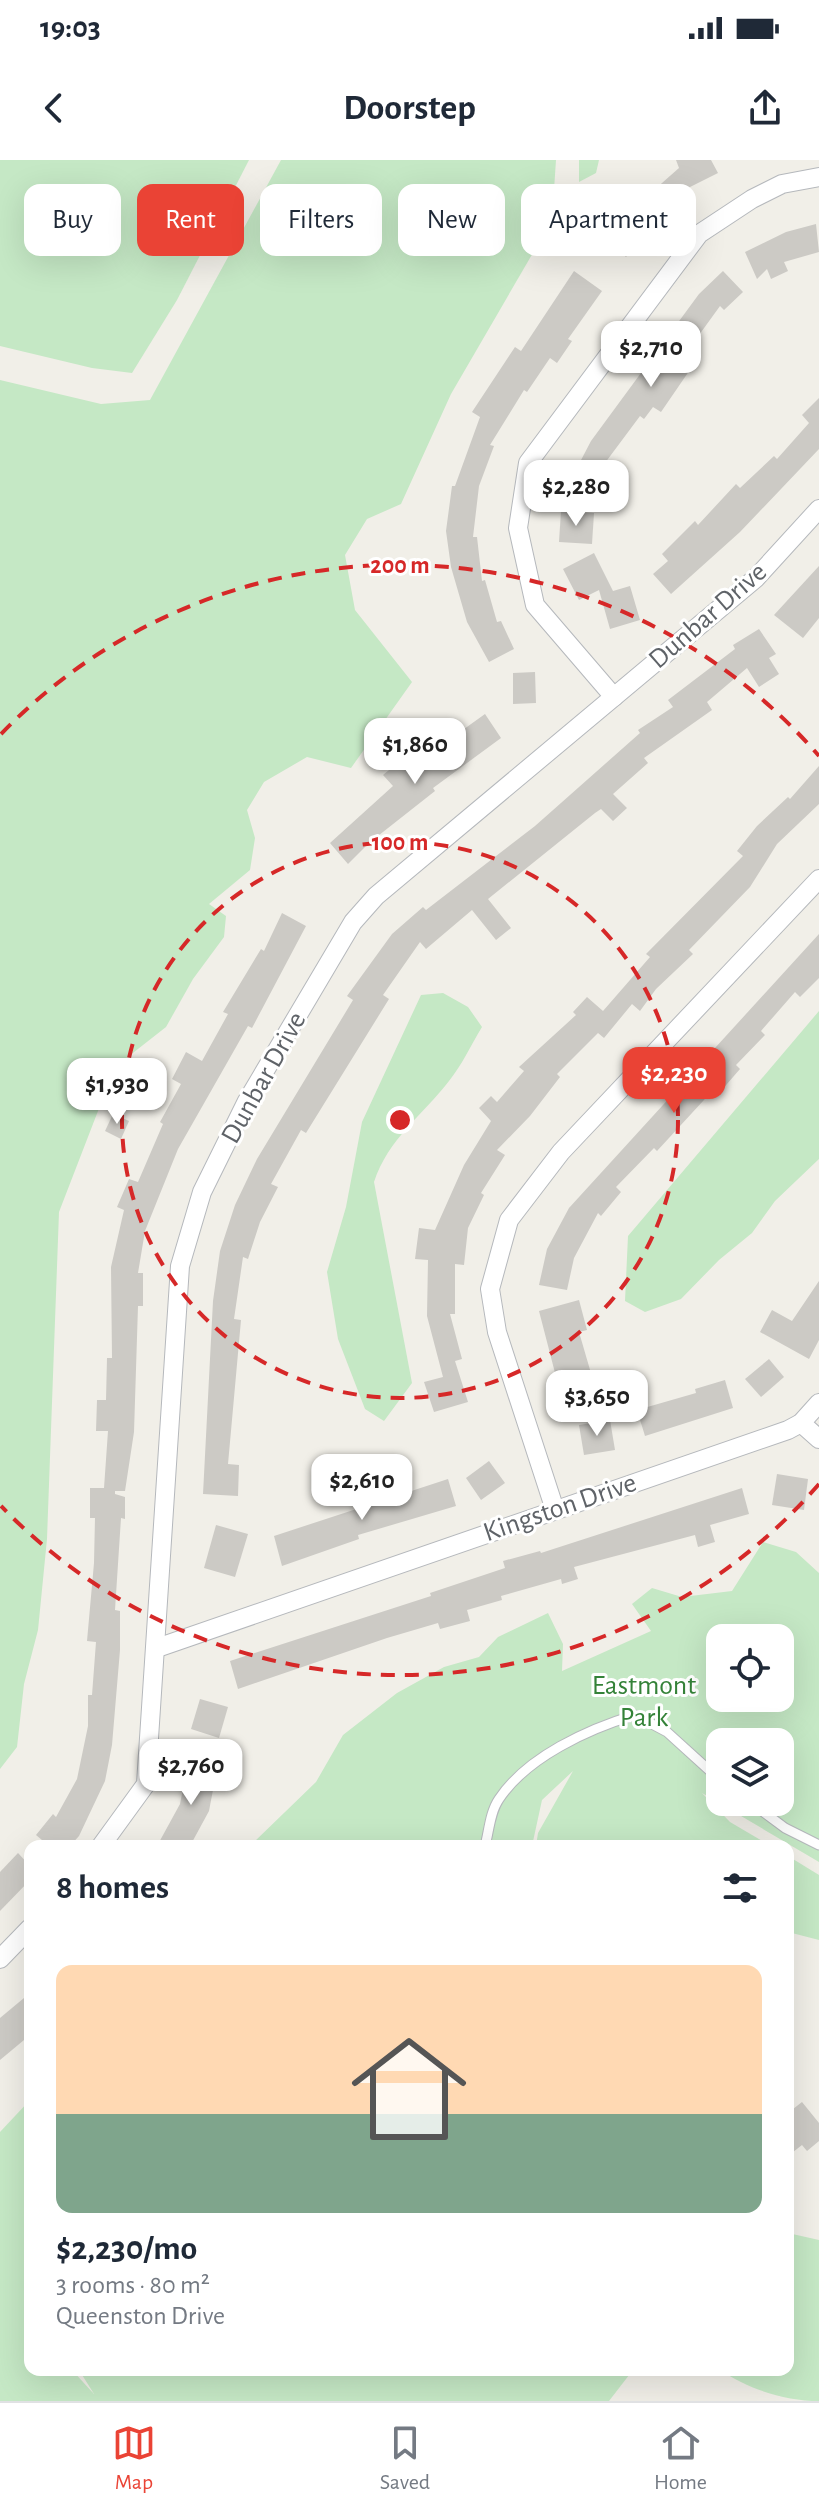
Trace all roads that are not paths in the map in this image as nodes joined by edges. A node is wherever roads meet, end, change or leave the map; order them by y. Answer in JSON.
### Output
{"nodes":[{"id":1,"x":819,"y":177,"type":"edge"},
{"id":2,"x":819,"y":509,"type":"edge"},
{"id":3,"x":614,"y":697,"type":"junction"},
{"id":4,"x":819,"y":879,"type":"edge"},
{"id":5,"x":819,"y":1403,"type":"edge"},
{"id":6,"x":801,"y":1423,"type":"junction"},
{"id":7,"x":819,"y":1439,"type":"edge"},
{"id":8,"x":555,"y":1510,"type":"junction"},
{"id":9,"x":157,"y":1648,"type":"junction"},
{"id":10,"x":706,"y":1767,"type":"edge"},
{"id":11,"x":769,"y":1816,"type":"edge"},
{"id":12,"x":105,"y":1840,"type":"edge"},
{"id":13,"x":487,"y":1840,"type":"edge"},
{"id":14,"x":819,"y":1845,"type":"edge"},
{"id":15,"x":24,"y":1934,"type":"edge"},
{"id":16,"x":0,"y":1959,"type":"edge"}],
"edges":[{"from":1,"to":3,"type":"street"},
{"from":2,"to":3,"type":"street","name":"Dunbar Drive"},
{"from":3,"to":9,"type":"street","name":"Dunbar Drive"},
{"from":4,"to":8,"type":"street"},
{"from":5,"to":6,"type":"street","name":"Kingston Drive"},
{"from":6,"to":7,"type":"street"},
{"from":6,"to":8,"type":"street","name":"Kingston Drive"},
{"from":8,"to":9,"type":"street","name":"Kingston Drive"},
{"from":9,"to":12,"type":"street","name":"Dunbar Drive"},
{"from":10,"to":13,"type":"lane"},
{"from":11,"to":14,"type":"lane"},
{"from":15,"to":16,"type":"street"}]}
